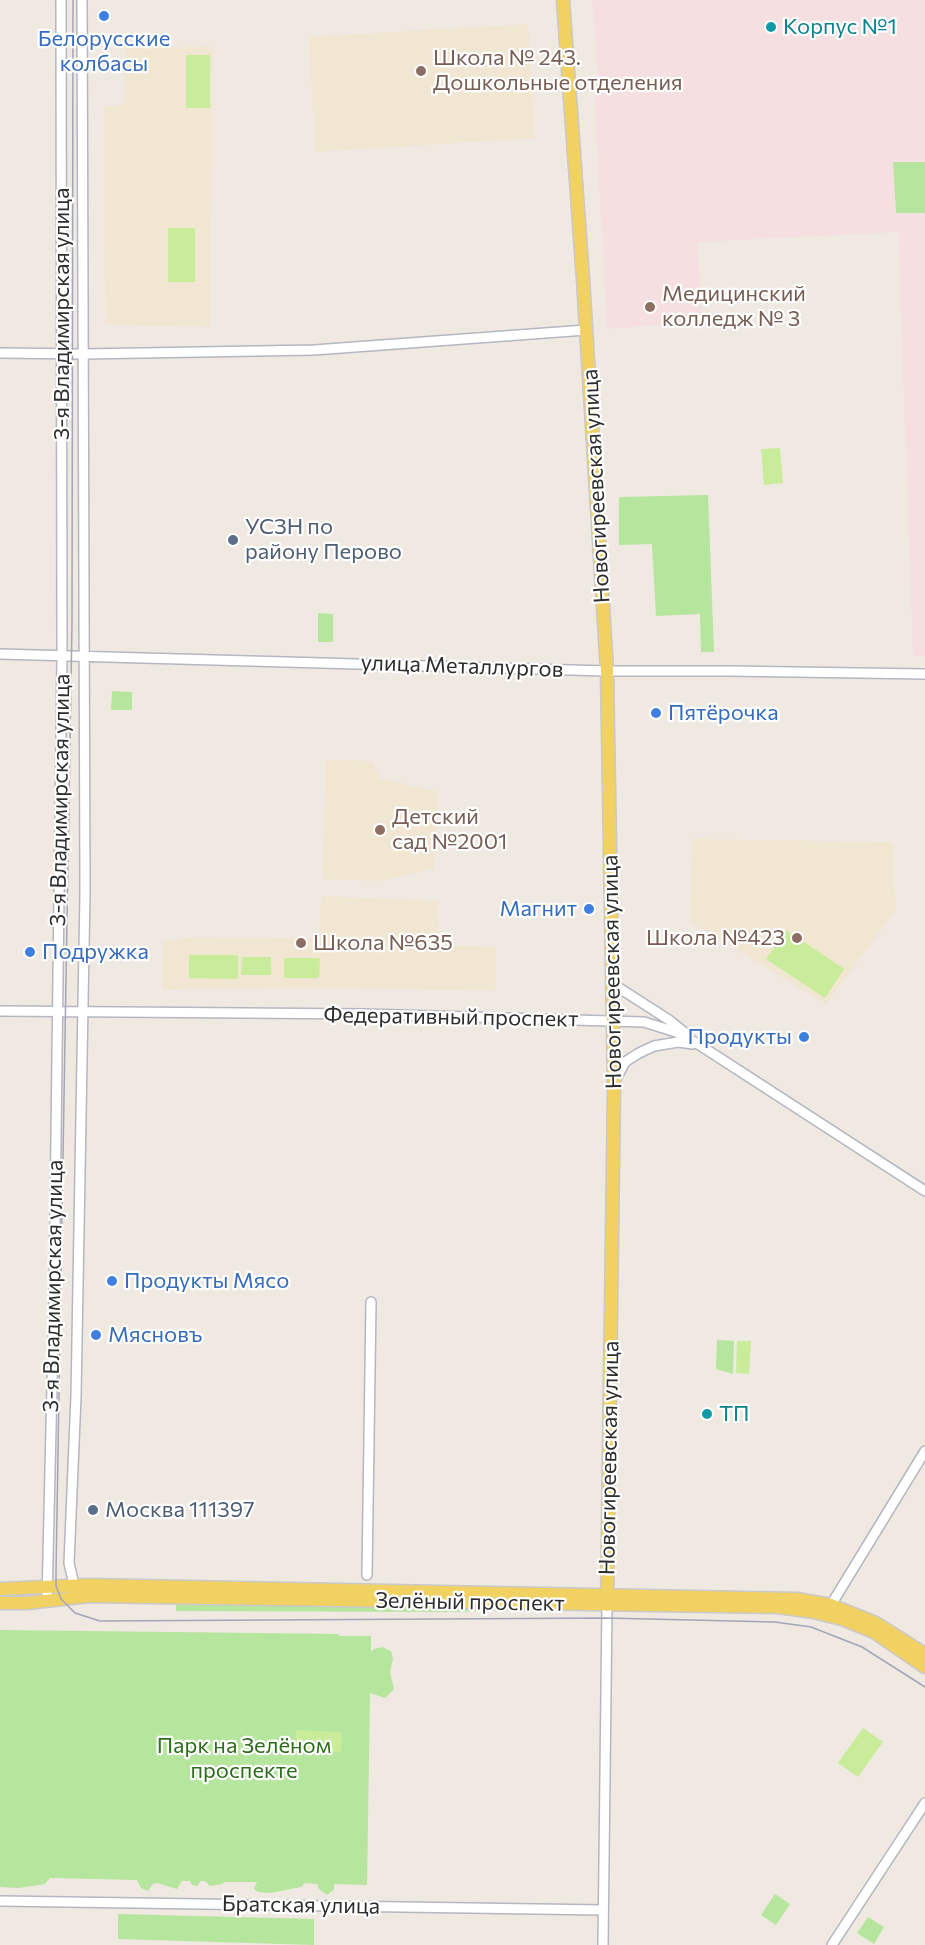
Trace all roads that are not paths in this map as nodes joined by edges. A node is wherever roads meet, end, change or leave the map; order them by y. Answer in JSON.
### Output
{"nodes":[{"id":1,"x":61,"y":0,"type":"edge"},
{"id":2,"x":82,"y":0,"type":"edge"},
{"id":3,"x":563,"y":0,"type":"edge"},
{"id":4,"x":586,"y":330,"type":"junction"},
{"id":5,"x":0,"y":353,"type":"edge"},
{"id":6,"x":62,"y":353,"type":"junction"},
{"id":7,"x":84,"y":354,"type":"junction"},
{"id":8,"x":0,"y":654,"type":"edge"},
{"id":9,"x":62,"y":655,"type":"junction"},
{"id":10,"x":84,"y":655,"type":"junction"},
{"id":11,"x":607,"y":671,"type":"junction"},
{"id":12,"x":925,"y":674,"type":"edge"},
{"id":13,"x":613,"y":984,"type":"junction"},
{"id":14,"x":0,"y":1011,"type":"edge"},
{"id":15,"x":57,"y":1011,"type":"junction"},
{"id":16,"x":83,"y":1012,"type":"junction"},
{"id":17,"x":614,"y":1021,"type":"junction"},
{"id":18,"x":698,"y":1044,"type":"junction"},
{"id":19,"x":614,"y":1088,"type":"junction"},
{"id":20,"x":925,"y":1191,"type":"edge"},
{"id":21,"x":371,"y":1302,"type":"dead end"},
{"id":22,"x":925,"y":1451,"type":"edge"},
{"id":23,"x":367,"y":1575,"type":"dead end"},
{"id":24,"x":47,"y":1587,"type":"junction"},
{"id":25,"x":0,"y":1589,"type":"edge"},
{"id":26,"x":76,"y":1591,"type":"junction"},
{"id":27,"x":607,"y":1599,"type":"junction"},
{"id":28,"x":47,"y":1600,"type":"junction"},
{"id":29,"x":0,"y":1603,"type":"edge"},
{"id":30,"x":831,"y":1605,"type":"junction"},
{"id":31,"x":925,"y":1654,"type":"edge"},
{"id":32,"x":925,"y":1667,"type":"edge"},
{"id":33,"x":925,"y":1803,"type":"edge"},
{"id":34,"x":0,"y":1901,"type":"edge"},
{"id":35,"x":603,"y":1910,"type":"junction"},
{"id":36,"x":603,"y":1945,"type":"edge"},
{"id":37,"x":832,"y":1945,"type":"edge"}],
"edges":[{"from":1,"to":6,"type":"street","name":"3-я Владимирская улица"},
{"from":2,"to":7,"type":"street","name":"3-я Владимирская улица"},
{"from":3,"to":4,"type":"main road","name":"Новогиреевская улица"},
{"from":4,"to":7,"type":"street"},
{"from":4,"to":11,"type":"main road","name":"Новогиреевская улица"},
{"from":5,"to":6,"type":"street"},
{"from":6,"to":7,"type":"street"},
{"from":6,"to":9,"type":"street","name":"3-я Владимирская улица"},
{"from":7,"to":10,"type":"street","name":"3-я Владимирская улица"},
{"from":8,"to":9,"type":"street","name":"улица Металлургов"},
{"from":9,"to":10,"type":"street","name":"улица Металлургов"},
{"from":9,"to":15,"type":"street","name":"3-я Владимирская улица"},
{"from":10,"to":11,"type":"street","name":"улица Металлургов"},
{"from":10,"to":16,"type":"street","name":"3-я Владимирская улица"},
{"from":11,"to":12,"type":"street","name":"улица Металлургов"},
{"from":11,"to":13,"type":"main road","name":"Новогиреевская улица"},
{"from":13,"to":17,"type":"main road","name":"Новогиреевская улица"},
{"from":13,"to":18,"type":"street"},
{"from":14,"to":15,"type":"street","name":"Федеративный проспект"},
{"from":15,"to":16,"type":"street","name":"Федеративный проспект"},
{"from":15,"to":24,"type":"street","name":"3-я Владимирская улица"},
{"from":16,"to":17,"type":"street","name":"Федеративный проспект"},
{"from":16,"to":26,"type":"street","name":"3-я Владимирская улица"},
{"from":17,"to":18,"type":"street","name":"Федеративный проспект"},
{"from":17,"to":19,"type":"main road","name":"Новогиреевская улица"},
{"from":18,"to":19,"type":"street"},
{"from":18,"to":20,"type":"street","name":"Федеративный проспект"},
{"from":19,"to":27,"type":"main road","name":"Новогиреевская улица"},
{"from":21,"to":23,"type":"street"},
{"from":22,"to":30,"type":"street"},
{"from":24,"to":25,"type":"main road","name":"Зелёный проспект"},
{"from":24,"to":26,"type":"main road","name":"Зелёный проспект"},
{"from":24,"to":28,"type":"street","name":"3-я Владимирская улица"},
{"from":26,"to":27,"type":"main road","name":"Зелёный проспект"},
{"from":26,"to":28,"type":"main road","name":"Зелёный проспект"},
{"from":27,"to":30,"type":"main road","name":"Зелёный проспект"},
{"from":27,"to":32,"type":"main road","name":"Зелёный проспект"},
{"from":27,"to":35,"type":"street","name":"Новогиреевская улица"},
{"from":28,"to":29,"type":"main road","name":"Зелёный проспект"},
{"from":30,"to":31,"type":"main road","name":"Зелёный проспект"},
{"from":33,"to":37,"type":"street"},
{"from":34,"to":35,"type":"street","name":"Братская улица"},
{"from":35,"to":36,"type":"street","name":"Новогиреевская улица"}]}
